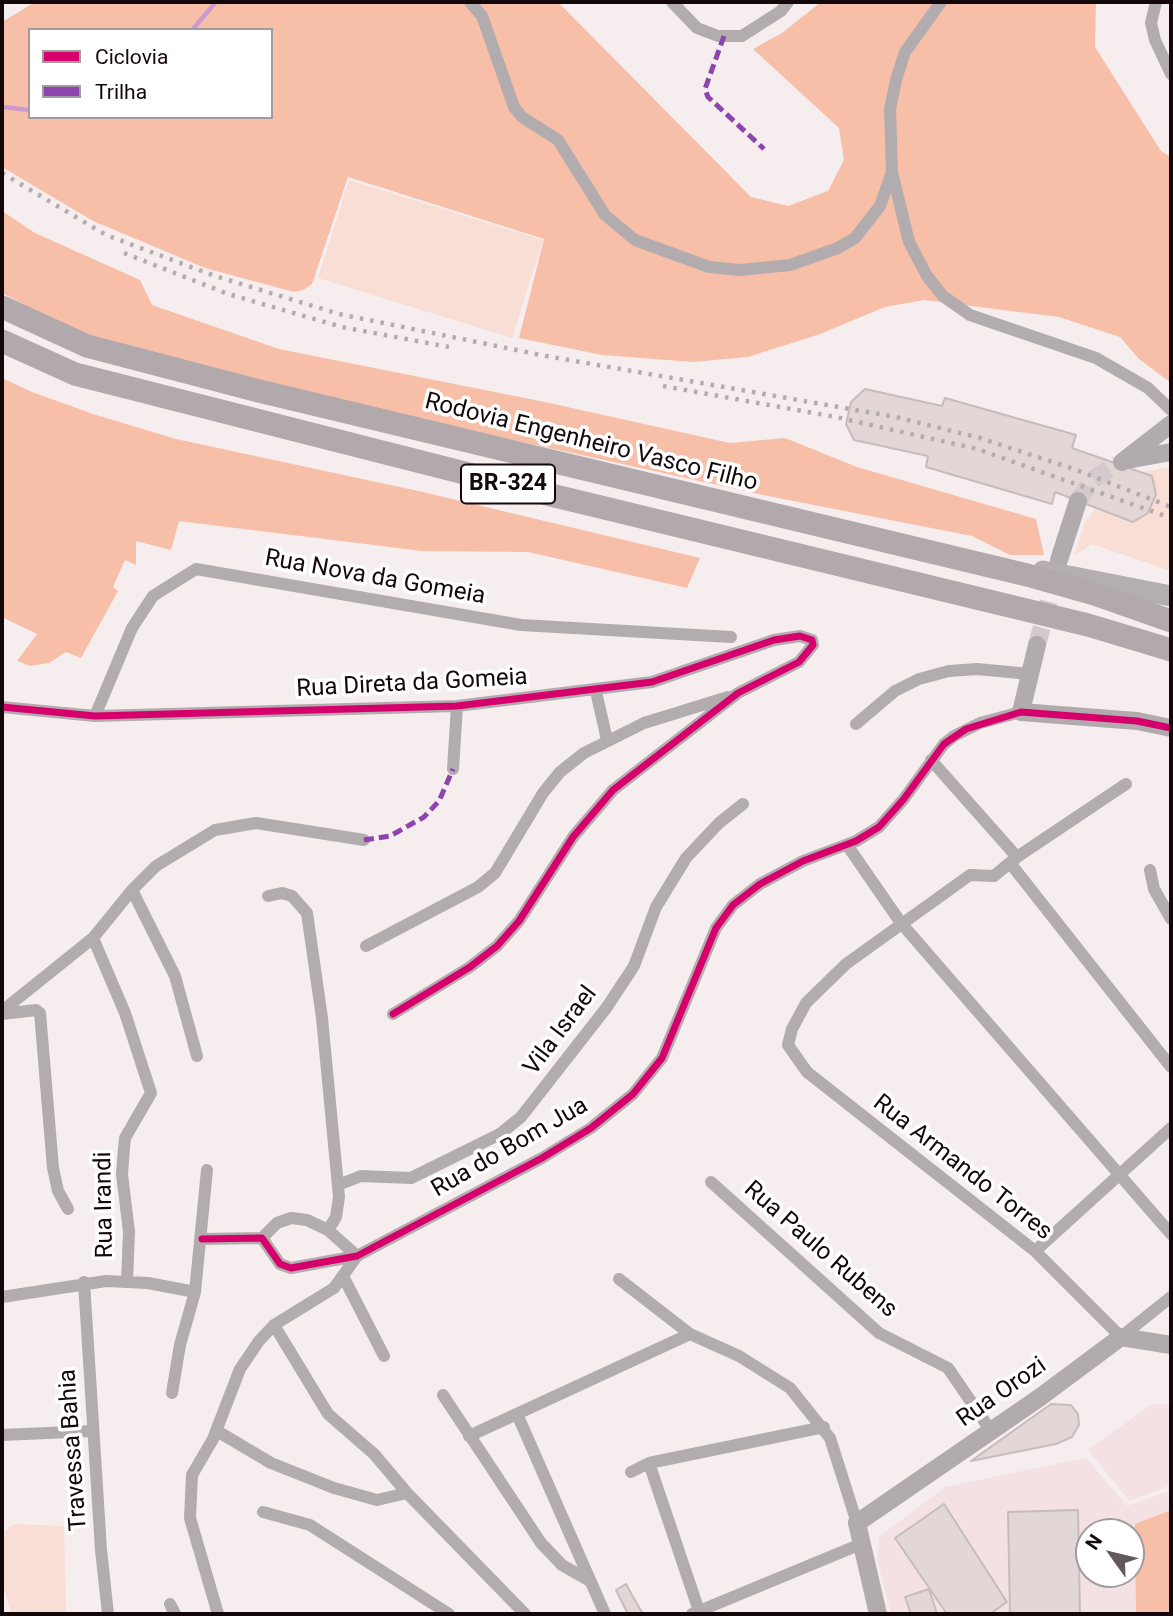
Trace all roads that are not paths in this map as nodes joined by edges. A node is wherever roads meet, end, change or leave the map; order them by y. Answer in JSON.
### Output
{"nodes":[{"id":1,"x":470,"y":2,"type":"edge"},
{"id":2,"x":673,"y":2,"type":"edge"},
{"id":3,"x":788,"y":2,"type":"edge"},
{"id":4,"x":941,"y":2,"type":"edge"},
{"id":5,"x":1156,"y":2,"type":"edge"},
{"id":6,"x":1171,"y":75,"type":"edge"},
{"id":7,"x":892,"y":172,"type":"junction"},
{"id":8,"x":2,"y":307,"type":"edge"},
{"id":9,"x":2,"y":341,"type":"edge"},
{"id":10,"x":1171,"y":410,"type":"edge"},
{"id":11,"x":1171,"y":424,"type":"edge"},
{"id":12,"x":1171,"y":452,"type":"edge"},
{"id":13,"x":1078,"y":501,"type":"tunnel mouth"},
{"id":14,"x":955,"y":558,"type":"junction"},
{"id":15,"x":1059,"y":561,"type":"tunnel mouth"},
{"id":16,"x":1171,"y":596,"type":"edge"},
{"id":17,"x":1171,"y":621,"type":"edge"},
{"id":18,"x":731,"y":637,"type":"dead end"},
{"id":19,"x":1037,"y":645,"type":"tunnel mouth"},
{"id":20,"x":1171,"y":650,"type":"edge"},
{"id":21,"x":1030,"y":674,"type":"junction"},
{"id":22,"x":738,"y":693,"type":"junction"},
{"id":23,"x":597,"y":696,"type":"dead end"},
{"id":24,"x":457,"y":706,"type":"junction"},
{"id":25,"x":2,"y":707,"type":"edge"},
{"id":26,"x":1021,"y":712,"type":"junction"},
{"id":27,"x":95,"y":716,"type":"junction"},
{"id":28,"x":856,"y":724,"type":"dead end"},
{"id":29,"x":1171,"y":728,"type":"edge"},
{"id":30,"x":607,"y":740,"type":"junction"},
{"id":31,"x":930,"y":760,"type":"junction"},
{"id":32,"x":453,"y":769,"type":"dead end"},
{"id":33,"x":1126,"y":784,"type":"dead end"},
{"id":34,"x":743,"y":804,"type":"dead end"},
{"id":35,"x":364,"y":840,"type":"dead end"},
{"id":36,"x":847,"y":845,"type":"junction"},
{"id":37,"x":1014,"y":860,"type":"junction"},
{"id":38,"x":1150,"y":870,"type":"dead end"},
{"id":39,"x":132,"y":890,"type":"junction"},
{"id":40,"x":268,"y":896,"type":"dead end"},
{"id":41,"x":1171,"y":919,"type":"edge"},
{"id":42,"x":901,"y":923,"type":"junction"},
{"id":43,"x":93,"y":938,"type":"junction"},
{"id":44,"x":366,"y":946,"type":"dead end"},
{"id":45,"x":2,"y":1012,"type":"edge"},
{"id":46,"x":393,"y":1014,"type":"dead end"},
{"id":47,"x":197,"y":1056,"type":"dead end"},
{"id":48,"x":1171,"y":1067,"type":"edge"},
{"id":49,"x":1171,"y":1128,"type":"edge"},
{"id":50,"x":207,"y":1170,"type":"dead end"},
{"id":51,"x":1119,"y":1173,"type":"junction"},
{"id":52,"x":711,"y":1182,"type":"dead end"},
{"id":53,"x":338,"y":1185,"type":"junction"},
{"id":54,"x":68,"y":1209,"type":"dead end"},
{"id":55,"x":328,"y":1230,"type":"junction"},
{"id":56,"x":1171,"y":1234,"type":"edge"},
{"id":57,"x":262,"y":1238,"type":"junction"},
{"id":58,"x":202,"y":1239,"type":"junction"},
{"id":59,"x":1035,"y":1251,"type":"junction"},
{"id":60,"x":357,"y":1256,"type":"junction"},
{"id":61,"x":344,"y":1278,"type":"junction"},
{"id":62,"x":619,"y":1279,"type":"dead end"},
{"id":63,"x":84,"y":1282,"type":"junction"},
{"id":64,"x":127,"y":1282,"type":"junction"},
{"id":65,"x":195,"y":1292,"type":"junction"},
{"id":66,"x":2,"y":1297,"type":"edge"},
{"id":67,"x":1171,"y":1297,"type":"edge"},
{"id":68,"x":274,"y":1325,"type":"junction"},
{"id":69,"x":690,"y":1334,"type":"junction"},
{"id":70,"x":1121,"y":1337,"type":"junction"},
{"id":71,"x":1171,"y":1345,"type":"edge"},
{"id":72,"x":384,"y":1356,"type":"dead end"},
{"id":73,"x":172,"y":1393,"type":"dead end"},
{"id":74,"x":443,"y":1395,"type":"dead end"},
{"id":75,"x":517,"y":1414,"type":"junction"},
{"id":76,"x":824,"y":1427,"type":"junction"},
{"id":77,"x":217,"y":1431,"type":"junction"},
{"id":78,"x":991,"y":1431,"type":"junction"},
{"id":79,"x":93,"y":1432,"type":"junction"},
{"id":80,"x":2,"y":1436,"type":"edge"},
{"id":81,"x":468,"y":1436,"type":"junction"},
{"id":82,"x":649,"y":1463,"type":"junction"},
{"id":83,"x":631,"y":1472,"type":"dead end"},
{"id":84,"x":407,"y":1493,"type":"junction"},
{"id":85,"x":263,"y":1512,"type":"dead end"},
{"id":86,"x":857,"y":1523,"type":"junction"},
{"id":87,"x":860,"y":1544,"type":"junction"},
{"id":88,"x":590,"y":1581,"type":"junction"},
{"id":89,"x":696,"y":1613,"type":"edge"},
{"id":90,"x":108,"y":1614,"type":"edge"},
{"id":91,"x":218,"y":1614,"type":"edge"},
{"id":92,"x":449,"y":1614,"type":"edge"},
{"id":93,"x":525,"y":1614,"type":"edge"},
{"id":94,"x":605,"y":1614,"type":"edge"},
{"id":95,"x":878,"y":1614,"type":"edge"}],
"edges":[{"from":1,"to":7,"type":"street"},
{"from":2,"to":3,"type":"street"},
{"from":4,"to":7,"type":"street"},
{"from":5,"to":6,"type":"street"},
{"from":7,"to":10,"type":"street"},
{"from":8,"to":14,"type":"highway","name":"Rodovia Engenheiro Vasco Filho","number":"BR-324"},
{"from":9,"to":20,"type":"highway","number":"BR-324"},
{"from":11,"to":12,"type":"street"},
{"from":13,"to":15,"type":"street"},
{"from":14,"to":16,"type":"main road"},
{"from":14,"to":17,"type":"highway","name":"Rodovia Engenheiro Vasco Filho","number":"BR-324"},
{"from":18,"to":27,"type":"street","name":"Rua Nova da Gomeia"},
{"from":19,"to":21,"type":"street"},
{"from":21,"to":26,"type":"street"},
{"from":21,"to":28,"type":"street"},
{"from":22,"to":24,"type":"street","name":"Rua Direta da Gomeia"},
{"from":22,"to":30,"type":"street"},
{"from":22,"to":46,"type":"street"},
{"from":23,"to":30,"type":"street"},
{"from":24,"to":27,"type":"street","name":"Rua Direta da Gomeia"},
{"from":24,"to":32,"type":"street"},
{"from":25,"to":27,"type":"street","name":"Rua Direta da Gomeia"},
{"from":26,"to":29,"type":"street","name":"Rua do Bom Jua"},
{"from":26,"to":31,"type":"street","name":"Rua do Bom Jua"},
{"from":30,"to":44,"type":"street"},
{"from":31,"to":36,"type":"street","name":"Rua do Bom Jua"},
{"from":31,"to":37,"type":"street"},
{"from":33,"to":37,"type":"street"},
{"from":34,"to":53,"type":"street","name":"Vila Israel"},
{"from":35,"to":39,"type":"street"},
{"from":36,"to":42,"type":"street"},
{"from":36,"to":60,"type":"street","name":"Rua do Bom Jua"},
{"from":37,"to":42,"type":"street"},
{"from":37,"to":48,"type":"street"},
{"from":38,"to":41,"type":"street"},
{"from":39,"to":43,"type":"street"},
{"from":39,"to":47,"type":"street"},
{"from":40,"to":53,"type":"street"},
{"from":42,"to":51,"type":"street"},
{"from":42,"to":59,"type":"street","name":"Rua Armando Torres"},
{"from":43,"to":45,"type":"street"},
{"from":43,"to":64,"type":"street","name":"Rua Irandi"},
{"from":45,"to":54,"type":"street"},
{"from":49,"to":51,"type":"street"},
{"from":50,"to":58,"type":"street"},
{"from":51,"to":56,"type":"street"},
{"from":51,"to":59,"type":"street"},
{"from":52,"to":78,"type":"street","name":"Rua Paulo Rubens"},
{"from":53,"to":55,"type":"street"},
{"from":55,"to":57,"type":"street"},
{"from":55,"to":60,"type":"street"},
{"from":57,"to":58,"type":"street"},
{"from":57,"to":60,"type":"street"},
{"from":58,"to":65,"type":"street"},
{"from":59,"to":70,"type":"street","name":"Rua Armando Torres"},
{"from":60,"to":61,"type":"street"},
{"from":61,"to":68,"type":"street"},
{"from":61,"to":72,"type":"street"},
{"from":62,"to":69,"type":"street"},
{"from":63,"to":64,"type":"street"},
{"from":63,"to":66,"type":"street"},
{"from":63,"to":79,"type":"street","name":"Travessa Bahia"},
{"from":64,"to":65,"type":"street"},
{"from":65,"to":73,"type":"street"},
{"from":67,"to":70,"type":"street","name":"Rua Orozi"},
{"from":68,"to":77,"type":"street"},
{"from":68,"to":84,"type":"street"},
{"from":69,"to":75,"type":"street"},
{"from":69,"to":76,"type":"street"},
{"from":70,"to":71,"type":"street"},
{"from":70,"to":78,"type":"street","name":"Rua Orozi"},
{"from":74,"to":81,"type":"street"},
{"from":75,"to":81,"type":"street"},
{"from":75,"to":88,"type":"street"},
{"from":76,"to":82,"type":"street"},
{"from":76,"to":86,"type":"street"},
{"from":77,"to":84,"type":"street"},
{"from":77,"to":91,"type":"street"},
{"from":78,"to":86,"type":"street","name":"Rua Orozi"},
{"from":79,"to":80,"type":"street"},
{"from":79,"to":90,"type":"street","name":"Travessa Bahia"},
{"from":81,"to":88,"type":"street"},
{"from":82,"to":83,"type":"street"},
{"from":82,"to":89,"type":"street"},
{"from":84,"to":93,"type":"street"},
{"from":85,"to":92,"type":"street"},
{"from":86,"to":87,"type":"street"},
{"from":87,"to":89,"type":"street"},
{"from":87,"to":95,"type":"street"},
{"from":88,"to":94,"type":"street"}]}
